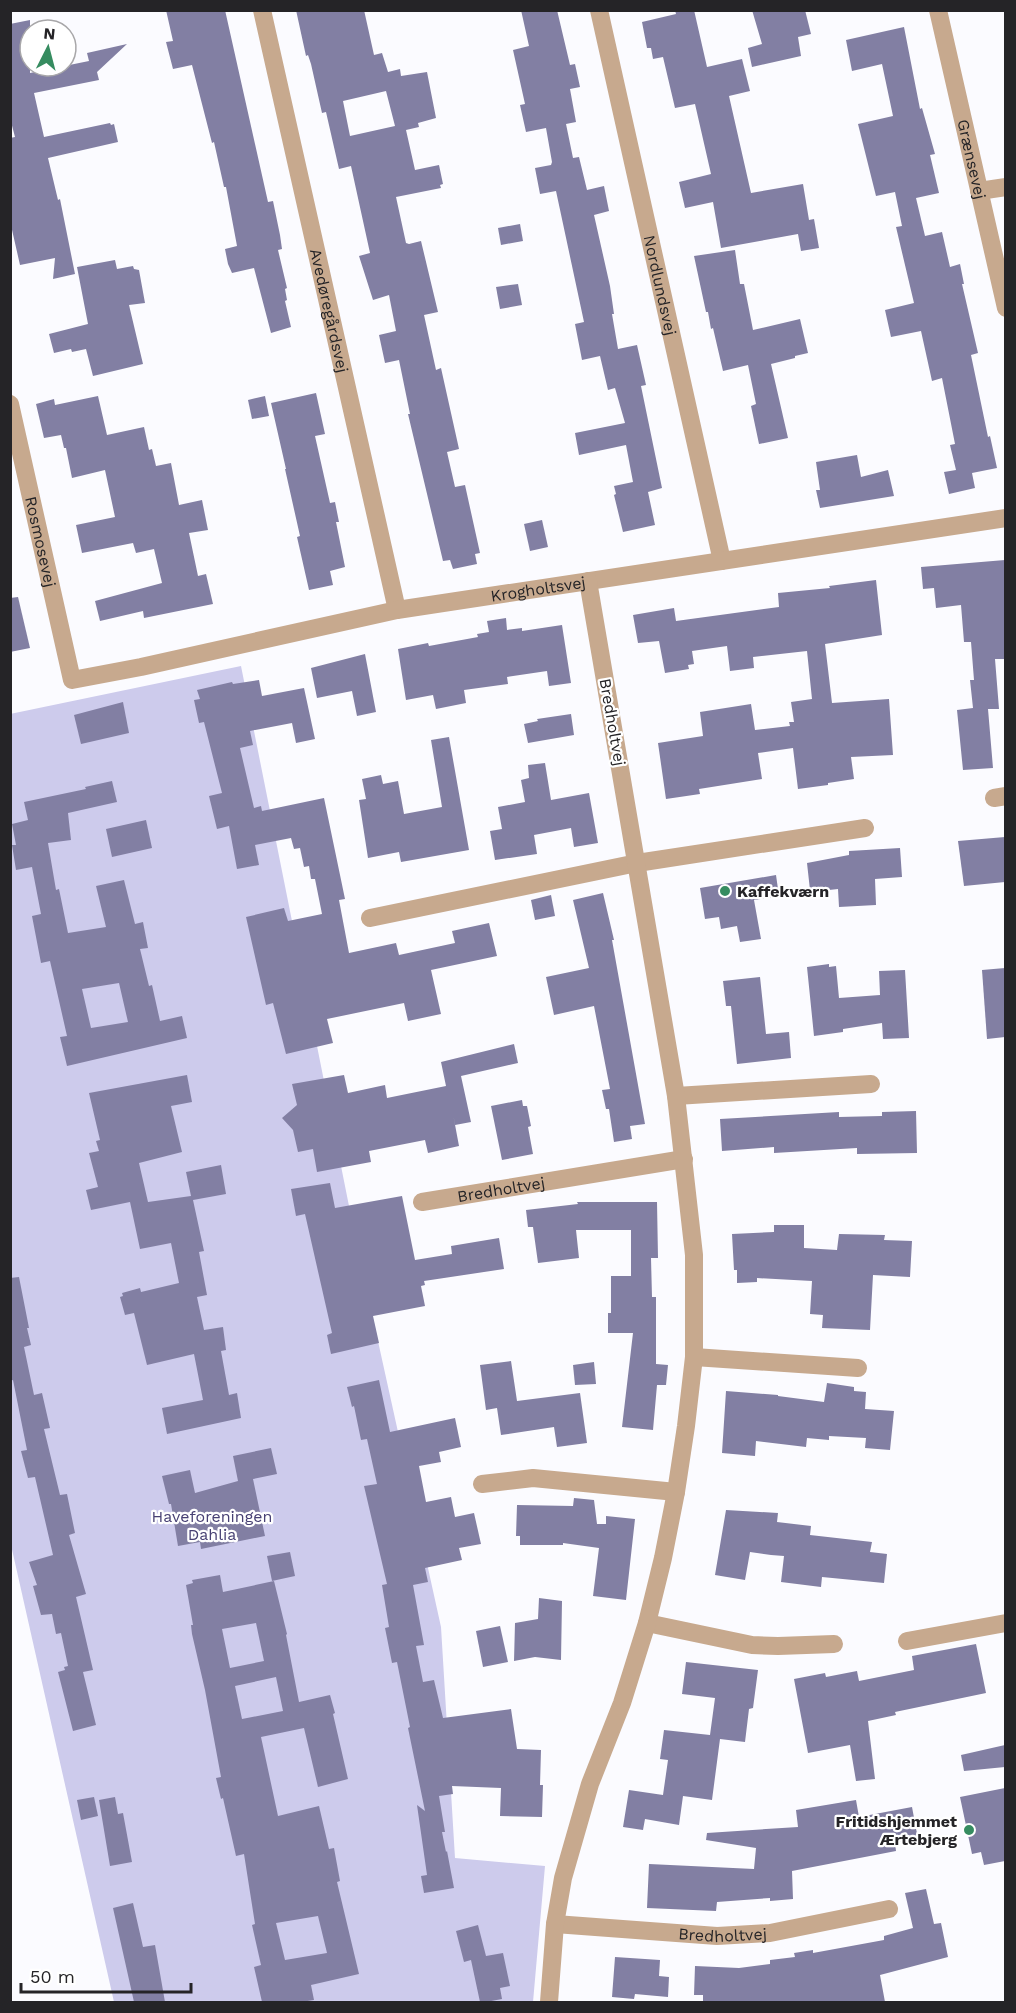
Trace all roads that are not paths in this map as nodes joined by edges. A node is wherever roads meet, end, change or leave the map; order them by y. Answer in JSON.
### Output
{"nodes":[{"id":1,"x":262,"y":10,"type":"edge"},
{"id":2,"x":599,"y":10,"type":"edge"},
{"id":3,"x":938,"y":10,"type":"edge"},
{"id":4,"x":1005,"y":187,"type":"edge"},
{"id":5,"x":979,"y":191,"type":"junction"},
{"id":6,"x":1005,"y":308,"type":"edge"},
{"id":7,"x":10,"y":404,"type":"edge"},
{"id":8,"x":1005,"y":518,"type":"edge"},
{"id":9,"x":722,"y":561,"type":"junction"},
{"id":10,"x":588,"y":581,"type":"junction"},
{"id":11,"x":397,"y":610,"type":"junction"},
{"id":12,"x":72,"y":680,"type":"joint"},
{"id":13,"x":865,"y":828,"type":"dead end"},
{"id":14,"x":637,"y":863,"type":"junction"},
{"id":15,"x":370,"y":918,"type":"dead end"},
{"id":16,"x":871,"y":1084,"type":"dead end"},
{"id":17,"x":676,"y":1096,"type":"junction"},
{"id":18,"x":684,"y":1160,"type":"junction"},
{"id":19,"x":422,"y":1202,"type":"dead end"},
{"id":20,"x":694,"y":1358,"type":"junction"},
{"id":21,"x":858,"y":1368,"type":"dead end"},
{"id":22,"x":482,"y":1484,"type":"dead end"},
{"id":23,"x":676,"y":1492,"type":"junction"},
{"id":24,"x":647,"y":1623,"type":"junction"},
{"id":25,"x":1005,"y":1623,"type":"edge"},
{"id":26,"x":908,"y":1641,"type":"dead end"},
{"id":27,"x":834,"y":1644,"type":"dead end"},
{"id":28,"x":889,"y":1909,"type":"dead end"},
{"id":29,"x":555,"y":1924,"type":"junction"},
{"id":30,"x":549,"y":2002,"type":"edge"}],
"edges":[{"from":1,"to":11,"type":"street","name":"Avedøregårdsvej"},
{"from":2,"to":9,"type":"street","name":"Nordlundsvej"},
{"from":3,"to":5,"type":"street","name":"Grænsevej"},
{"from":4,"to":5,"type":"street"},
{"from":5,"to":6,"type":"street","name":"Grænsevej"},
{"from":7,"to":12,"type":"street","name":"Rosmosevej"},
{"from":8,"to":9,"type":"street","name":"Krogholtsvej"},
{"from":9,"to":10,"type":"street","name":"Krogholtsvej"},
{"from":10,"to":11,"type":"street","name":"Krogholtsvej"},
{"from":10,"to":14,"type":"street","name":"Bredholtvej"},
{"from":11,"to":12,"type":"street","name":"Krogholtsvej"},
{"from":13,"to":14,"type":"street"},
{"from":14,"to":15,"type":"street"},
{"from":14,"to":17,"type":"street","name":"Bredholtvej"},
{"from":16,"to":17,"type":"street"},
{"from":17,"to":18,"type":"street","name":"Bredholtvej"},
{"from":18,"to":19,"type":"street","name":"Bredholtvej"},
{"from":18,"to":20,"type":"street","name":"Bredholtvej"},
{"from":20,"to":21,"type":"street"},
{"from":20,"to":23,"type":"street","name":"Bredholtvej"},
{"from":22,"to":23,"type":"street"},
{"from":23,"to":24,"type":"street","name":"Bredholtvej"},
{"from":24,"to":27,"type":"street"},
{"from":24,"to":29,"type":"street","name":"Bredholtvej"},
{"from":25,"to":26,"type":"street"},
{"from":28,"to":29,"type":"street","name":"Bredholtvej"},
{"from":29,"to":30,"type":"street","name":"Bredholtvej"}]}
